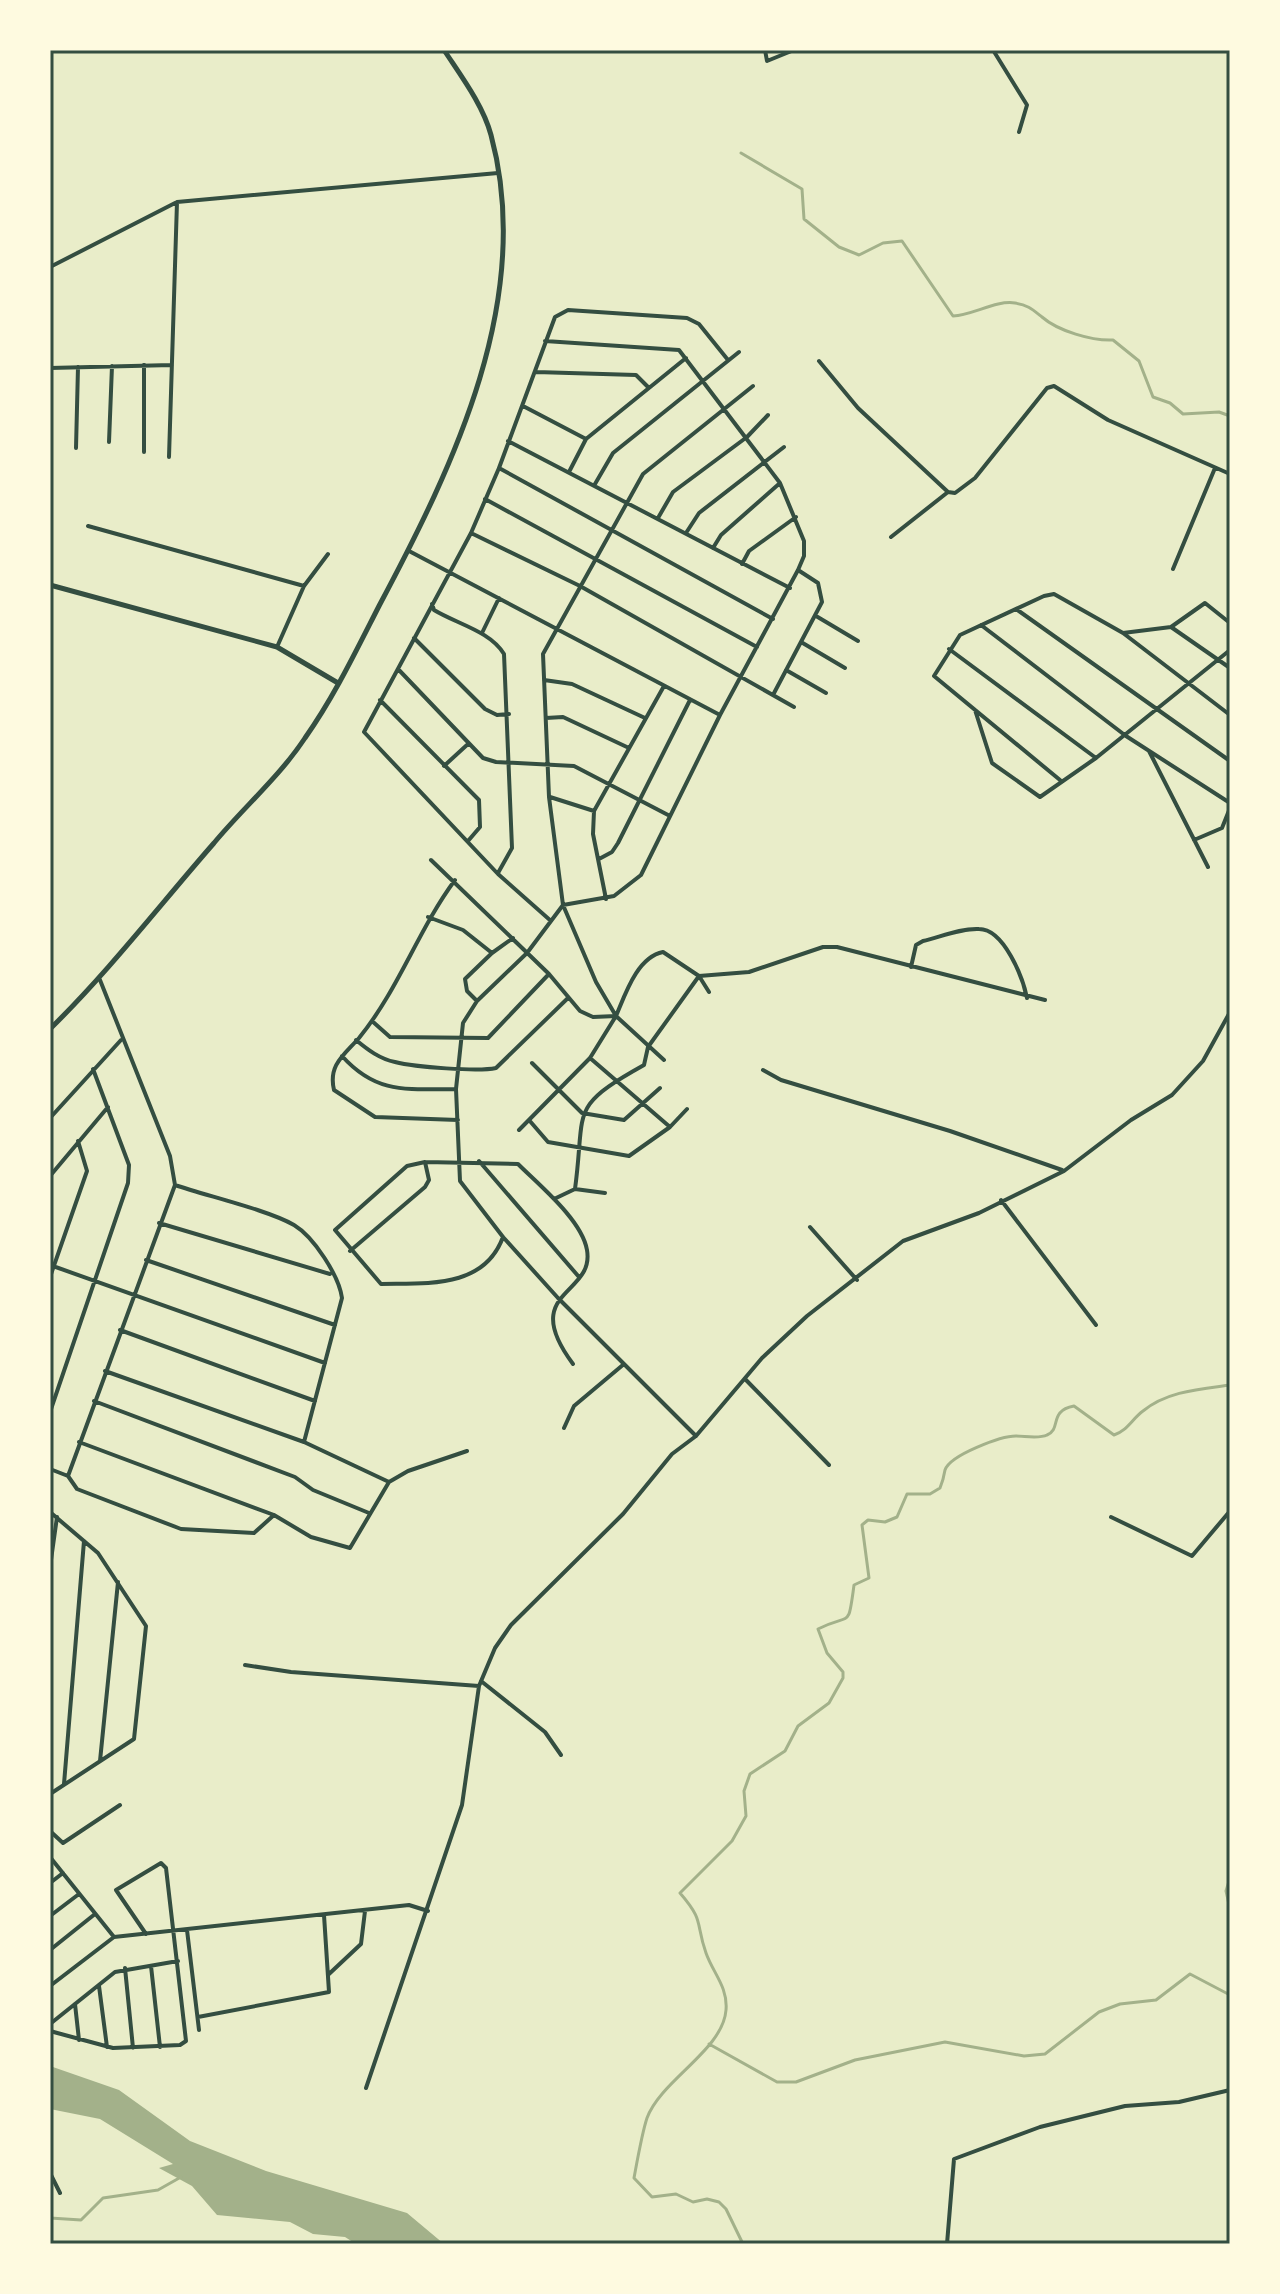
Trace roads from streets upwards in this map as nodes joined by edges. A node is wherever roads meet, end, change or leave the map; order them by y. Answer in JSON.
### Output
{"nodes":[{"id":1,"x":444,"y":50,"type":"edge"},
{"id":2,"x":765,"y":50,"type":"edge"},
{"id":3,"x":794,"y":50,"type":"edge"},
{"id":4,"x":993,"y":50,"type":"edge"},
{"id":5,"x":1019,"y":132,"type":"dead end"},
{"id":6,"x":498,"y":173,"type":"junction"},
{"id":7,"x":177,"y":202,"type":"junction"},
{"id":8,"x":50,"y":267,"type":"edge"},
{"id":9,"x":545,"y":341,"type":"junction"},
{"id":10,"x":739,"y":352,"type":"dead end"},
{"id":11,"x":686,"y":357,"type":"junction"},
{"id":12,"x":728,"y":360,"type":"junction"},
{"id":13,"x":819,"y":361,"type":"dead end"},
{"id":14,"x":144,"y":365,"type":"junction"},
{"id":15,"x":172,"y":365,"type":"junction"},
{"id":16,"x":78,"y":366,"type":"junction"},
{"id":17,"x":112,"y":366,"type":"junction"},
{"id":18,"x":50,"y":368,"type":"edge"},
{"id":19,"x":534,"y":372,"type":"junction"},
{"id":20,"x":704,"y":383,"type":"junction"},
{"id":21,"x":753,"y":386,"type":"dead end"},
{"id":22,"x":648,"y":387,"type":"junction"},
{"id":23,"x":523,"y":406,"type":"junction"},
{"id":24,"x":725,"y":408,"type":"junction"},
{"id":25,"x":768,"y":415,"type":"dead end"},
{"id":26,"x":747,"y":437,"type":"junction"},
{"id":27,"x":586,"y":439,"type":"junction"},
{"id":28,"x":507,"y":440,"type":"junction"},
{"id":29,"x":109,"y":442,"type":"dead end"},
{"id":30,"x":784,"y":447,"type":"dead end"},
{"id":31,"x":76,"y":448,"type":"dead end"},
{"id":32,"x":144,"y":452,"type":"dead end"},
{"id":33,"x":169,"y":457,"type":"dead end"},
{"id":34,"x":765,"y":460,"type":"junction"},
{"id":35,"x":499,"y":468,"type":"junction"},
{"id":36,"x":1215,"y":468,"type":"junction"},
{"id":37,"x":569,"y":472,"type":"junction"},
{"id":38,"x":1230,"y":474,"type":"edge"},
{"id":39,"x":780,"y":483,"type":"junction"},
{"id":40,"x":595,"y":484,"type":"junction"},
{"id":41,"x":948,"y":492,"type":"junction"},
{"id":42,"x":485,"y":499,"type":"junction"},
{"id":43,"x":627,"y":500,"type":"junction"},
{"id":44,"x":796,"y":517,"type":"junction"},
{"id":45,"x":658,"y":518,"type":"junction"},
{"id":46,"x":88,"y":526,"type":"dead end"},
{"id":47,"x":610,"y":531,"type":"junction"},
{"id":48,"x":471,"y":533,"type":"junction"},
{"id":49,"x":686,"y":533,"type":"junction"},
{"id":50,"x":891,"y":537,"type":"dead end"},
{"id":51,"x":713,"y":548,"type":"junction"},
{"id":52,"x":409,"y":551,"type":"junction"},
{"id":53,"x":328,"y":554,"type":"dead end"},
{"id":54,"x":596,"y":557,"type":"junction"},
{"id":55,"x":742,"y":564,"type":"junction"},
{"id":56,"x":1173,"y":569,"type":"dead end"},
{"id":57,"x":798,"y":570,"type":"junction"},
{"id":58,"x":450,"y":572,"type":"junction"},
{"id":59,"x":50,"y":585,"type":"edge"},
{"id":60,"x":304,"y":586,"type":"junction"},
{"id":61,"x":580,"y":586,"type":"junction"},
{"id":62,"x":790,"y":588,"type":"junction"},
{"id":63,"x":499,"y":598,"type":"junction"},
{"id":64,"x":432,"y":604,"type":"junction"},
{"id":65,"x":1016,"y":609,"type":"junction"},
{"id":66,"x":816,"y":616,"type":"junction"},
{"id":67,"x":773,"y":619,"type":"junction"},
{"id":68,"x":1230,"y":623,"type":"edge"},
{"id":69,"x":981,"y":625,"type":"junction"},
{"id":70,"x":557,"y":627,"type":"junction"},
{"id":71,"x":1171,"y":627,"type":"junction"},
{"id":72,"x":482,"y":633,"type":"junction"},
{"id":73,"x":1123,"y":633,"type":"junction"},
{"id":74,"x":414,"y":638,"type":"junction"},
{"id":75,"x":858,"y":641,"type":"dead end"},
{"id":76,"x":801,"y":642,"type":"junction"},
{"id":77,"x":277,"y":647,"type":"junction"},
{"id":78,"x":757,"y":647,"type":"junction"},
{"id":79,"x":949,"y":649,"type":"junction"},
{"id":80,"x":1230,"y":650,"type":"edge"},
{"id":81,"x":1220,"y":661,"type":"junction"},
{"id":82,"x":845,"y":668,"type":"dead end"},
{"id":83,"x":1230,"y":668,"type":"edge"},
{"id":84,"x":398,"y":669,"type":"junction"},
{"id":85,"x":786,"y":670,"type":"junction"},
{"id":86,"x":742,"y":676,"type":"junction"},
{"id":87,"x":544,"y":680,"type":"junction"},
{"id":88,"x":338,"y":683,"type":"junction"},
{"id":89,"x":1188,"y":685,"type":"junction"},
{"id":90,"x":664,"y":686,"type":"junction"},
{"id":91,"x":826,"y":693,"type":"dead end"},
{"id":92,"x":773,"y":695,"type":"junction"},
{"id":93,"x":380,"y":700,"type":"junction"},
{"id":94,"x":690,"y":700,"type":"junction"},
{"id":95,"x":794,"y":707,"type":"dead end"},
{"id":96,"x":974,"y":709,"type":"junction"},
{"id":97,"x":1158,"y":710,"type":"junction"},
{"id":98,"x":509,"y":714,"type":"junction"},
{"id":99,"x":720,"y":715,"type":"junction"},
{"id":100,"x":1230,"y":715,"type":"edge"},
{"id":101,"x":546,"y":718,"type":"junction"},
{"id":102,"x":645,"y":718,"type":"junction"},
{"id":103,"x":1126,"y":736,"type":"junction"},
{"id":104,"x":468,"y":744,"type":"junction"},
{"id":105,"x":629,"y":748,"type":"junction"},
{"id":106,"x":1148,"y":748,"type":"junction"},
{"id":107,"x":1096,"y":758,"type":"junction"},
{"id":108,"x":1230,"y":761,"type":"edge"},
{"id":109,"x":510,"y":763,"type":"junction"},
{"id":110,"x":547,"y":764,"type":"junction"},
{"id":111,"x":444,"y":766,"type":"junction"},
{"id":112,"x":1060,"y":780,"type":"junction"},
{"id":113,"x":610,"y":783,"type":"junction"},
{"id":114,"x":549,"y":797,"type":"junction"},
{"id":115,"x":641,"y":801,"type":"junction"},
{"id":116,"x":1230,"y":806,"type":"edge"},
{"id":117,"x":594,"y":811,"type":"junction"},
{"id":118,"x":670,"y":816,"type":"junction"},
{"id":119,"x":1194,"y":840,"type":"junction"},
{"id":120,"x":468,"y":841,"type":"junction"},
{"id":121,"x":599,"y":859,"type":"junction"},
{"id":122,"x":431,"y":860,"type":"dead end"},
{"id":123,"x":1208,"y":867,"type":"dead end"},
{"id":124,"x":498,"y":874,"type":"junction"},
{"id":125,"x":455,"y":880,"type":"junction"},
{"id":126,"x":606,"y":899,"type":"junction"},
{"id":127,"x":563,"y":905,"type":"junction"},
{"id":128,"x":428,"y":917,"type":"junction"},
{"id":129,"x":551,"y":921,"type":"junction"},
{"id":130,"x":513,"y":938,"type":"junction"},
{"id":131,"x":492,"y":953,"type":"junction"},
{"id":132,"x":527,"y":953,"type":"junction"},
{"id":133,"x":911,"y":968,"type":"junction"},
{"id":134,"x":549,"y":974,"type":"junction"},
{"id":135,"x":699,"y":976,"type":"junction"},
{"id":136,"x":100,"y":980,"type":"junction"},
{"id":137,"x":709,"y":992,"type":"dead end"},
{"id":138,"x":568,"y":998,"type":"junction"},
{"id":139,"x":1027,"y":998,"type":"junction"},
{"id":140,"x":1045,"y":1000,"type":"dead end"},
{"id":141,"x":477,"y":1001,"type":"junction"},
{"id":142,"x":1230,"y":1012,"type":"edge"},
{"id":143,"x":616,"y":1016,"type":"junction"},
{"id":144,"x":372,"y":1021,"type":"junction"},
{"id":145,"x":50,"y":1029,"type":"edge"},
{"id":146,"x":459,"y":1036,"type":"junction"},
{"id":147,"x":122,"y":1039,"type":"junction"},
{"id":148,"x":356,"y":1040,"type":"junction"},
{"id":149,"x":648,"y":1047,"type":"junction"},
{"id":150,"x":342,"y":1056,"type":"junction"},
{"id":151,"x":590,"y":1058,"type":"junction"},
{"id":152,"x":664,"y":1060,"type":"dead end"},
{"id":153,"x":532,"y":1063,"type":"dead end"},
{"id":154,"x":458,"y":1066,"type":"junction"},
{"id":155,"x":93,"y":1069,"type":"junction"},
{"id":156,"x":763,"y":1070,"type":"dead end"},
{"id":157,"x":614,"y":1080,"type":"junction"},
{"id":158,"x":660,"y":1088,"type":"dead end"},
{"id":159,"x":456,"y":1089,"type":"junction"},
{"id":160,"x":558,"y":1092,"type":"junction"},
{"id":161,"x":643,"y":1104,"type":"junction"},
{"id":162,"x":108,"y":1107,"type":"junction"},
{"id":163,"x":687,"y":1109,"type":"dead end"},
{"id":164,"x":582,"y":1113,"type":"junction"},
{"id":165,"x":50,"y":1118,"type":"edge"},
{"id":166,"x":458,"y":1120,"type":"junction"},
{"id":167,"x":529,"y":1120,"type":"junction"},
{"id":168,"x":670,"y":1127,"type":"junction"},
{"id":169,"x":519,"y":1130,"type":"dead end"},
{"id":170,"x":78,"y":1141,"type":"junction"},
{"id":171,"x":581,"y":1148,"type":"junction"},
{"id":172,"x":479,"y":1161,"type":"junction"},
{"id":173,"x":425,"y":1162,"type":"junction"},
{"id":174,"x":457,"y":1163,"type":"junction"},
{"id":175,"x":1064,"y":1171,"type":"junction"},
{"id":176,"x":50,"y":1176,"type":"edge"},
{"id":177,"x":175,"y":1185,"type":"junction"},
{"id":178,"x":575,"y":1189,"type":"junction"},
{"id":179,"x":605,"y":1193,"type":"dead end"},
{"id":180,"x":554,"y":1199,"type":"junction"},
{"id":181,"x":1001,"y":1200,"type":"junction"},
{"id":182,"x":159,"y":1223,"type":"junction"},
{"id":183,"x":810,"y":1227,"type":"dead end"},
{"id":184,"x":503,"y":1237,"type":"junction"},
{"id":185,"x":350,"y":1251,"type":"junction"},
{"id":186,"x":146,"y":1260,"type":"junction"},
{"id":187,"x":52,"y":1266,"type":"edge"},
{"id":188,"x":333,"y":1275,"type":"junction"},
{"id":189,"x":50,"y":1277,"type":"edge"},
{"id":190,"x":579,"y":1277,"type":"junction"},
{"id":191,"x":857,"y":1280,"type":"junction"},
{"id":192,"x":94,"y":1281,"type":"junction"},
{"id":193,"x":133,"y":1294,"type":"junction"},
{"id":194,"x":558,"y":1298,"type":"junction"},
{"id":195,"x":335,"y":1325,"type":"junction"},
{"id":196,"x":1096,"y":1325,"type":"dead end"},
{"id":197,"x":120,"y":1330,"type":"junction"},
{"id":198,"x":325,"y":1363,"type":"junction"},
{"id":199,"x":573,"y":1364,"type":"dead end"},
{"id":200,"x":624,"y":1364,"type":"junction"},
{"id":201,"x":105,"y":1371,"type":"junction"},
{"id":202,"x":746,"y":1380,"type":"junction"},
{"id":203,"x":94,"y":1401,"type":"junction"},
{"id":204,"x":315,"y":1401,"type":"junction"},
{"id":205,"x":50,"y":1412,"type":"edge"},
{"id":206,"x":564,"y":1428,"type":"dead end"},
{"id":207,"x":696,"y":1436,"type":"junction"},
{"id":208,"x":79,"y":1442,"type":"junction"},
{"id":209,"x":304,"y":1442,"type":"junction"},
{"id":210,"x":467,"y":1451,"type":"dead end"},
{"id":211,"x":829,"y":1465,"type":"dead end"},
{"id":212,"x":50,"y":1469,"type":"edge"},
{"id":213,"x":68,"y":1476,"type":"junction"},
{"id":214,"x":389,"y":1482,"type":"junction"},
{"id":215,"x":1230,"y":1511,"type":"edge"},
{"id":216,"x":50,"y":1512,"type":"edge"},
{"id":217,"x":369,"y":1513,"type":"junction"},
{"id":218,"x":274,"y":1515,"type":"junction"},
{"id":219,"x":57,"y":1517,"type":"junction"},
{"id":220,"x":1111,"y":1517,"type":"dead end"},
{"id":221,"x":84,"y":1541,"type":"junction"},
{"id":222,"x":50,"y":1567,"type":"edge"},
{"id":223,"x":118,"y":1580,"type":"junction"},
{"id":224,"x":245,"y":1665,"type":"dead end"},
{"id":225,"x":480,"y":1684,"type":"junction"},
{"id":226,"x":561,"y":1755,"type":"dead end"},
{"id":227,"x":100,"y":1761,"type":"junction"},
{"id":228,"x":64,"y":1784,"type":"junction"},
{"id":229,"x":50,"y":1794,"type":"edge"},
{"id":230,"x":120,"y":1805,"type":"dead end"},
{"id":231,"x":50,"y":1831,"type":"edge"},
{"id":232,"x":50,"y":1857,"type":"edge"},
{"id":233,"x":63,"y":1873,"type":"junction"},
{"id":234,"x":50,"y":1883,"type":"edge"},
{"id":235,"x":79,"y":1894,"type":"junction"},
{"id":236,"x":365,"y":1911,"type":"junction"},
{"id":237,"x":428,"y":1911,"type":"junction"},
{"id":238,"x":95,"y":1914,"type":"junction"},
{"id":239,"x":324,"y":1915,"type":"junction"},
{"id":240,"x":50,"y":1916,"type":"edge"},
{"id":241,"x":187,"y":1930,"type":"junction"},
{"id":242,"x":175,"y":1931,"type":"junction"},
{"id":243,"x":146,"y":1934,"type":"junction"},
{"id":244,"x":114,"y":1937,"type":"junction"},
{"id":245,"x":50,"y":1950,"type":"edge"},
{"id":246,"x":178,"y":1961,"type":"junction"},
{"id":247,"x":151,"y":1965,"type":"junction"},
{"id":248,"x":125,"y":1968,"type":"junction"},
{"id":249,"x":329,"y":1974,"type":"junction"},
{"id":250,"x":99,"y":1985,"type":"junction"},
{"id":251,"x":50,"y":1986,"type":"edge"},
{"id":252,"x":75,"y":2004,"type":"junction"},
{"id":253,"x":198,"y":2017,"type":"junction"},
{"id":254,"x":50,"y":2024,"type":"edge"},
{"id":255,"x":199,"y":2030,"type":"dead end"},
{"id":256,"x":50,"y":2031,"type":"edge"},
{"id":257,"x":79,"y":2040,"type":"junction"},
{"id":258,"x":107,"y":2047,"type":"junction"},
{"id":259,"x":160,"y":2047,"type":"junction"},
{"id":260,"x":133,"y":2048,"type":"junction"},
{"id":261,"x":366,"y":2088,"type":"dead end"},
{"id":262,"x":1230,"y":2090,"type":"edge"},
{"id":263,"x":50,"y":2173,"type":"edge"},
{"id":264,"x":60,"y":2193,"type":"dead end"},
{"id":265,"x":947,"y":2244,"type":"edge"}],
"edges":[{"from":1,"to":6,"type":"street"},
{"from":2,"to":3,"type":"street"},
{"from":4,"to":5,"type":"street"},
{"from":6,"to":7,"type":"street"},
{"from":6,"to":52,"type":"street"},
{"from":7,"to":8,"type":"street"},
{"from":7,"to":15,"type":"street"},
{"from":9,"to":11,"type":"street"},
{"from":9,"to":12,"type":"street"},
{"from":9,"to":19,"type":"street"},
{"from":10,"to":12,"type":"street"},
{"from":11,"to":20,"type":"street"},
{"from":11,"to":22,"type":"street"},
{"from":12,"to":20,"type":"street"},
{"from":13,"to":41,"type":"street"},
{"from":14,"to":15,"type":"street"},
{"from":14,"to":17,"type":"street"},
{"from":14,"to":32,"type":"street"},
{"from":15,"to":33,"type":"street"},
{"from":16,"to":17,"type":"street"},
{"from":16,"to":18,"type":"street"},
{"from":16,"to":31,"type":"street"},
{"from":17,"to":29,"type":"street"},
{"from":19,"to":22,"type":"street"},
{"from":19,"to":23,"type":"street"},
{"from":20,"to":24,"type":"street"},
{"from":20,"to":40,"type":"street"},
{"from":21,"to":24,"type":"street"},
{"from":22,"to":27,"type":"street"},
{"from":23,"to":27,"type":"street"},
{"from":23,"to":28,"type":"street"},
{"from":24,"to":26,"type":"street"},
{"from":24,"to":43,"type":"street"},
{"from":25,"to":26,"type":"street"},
{"from":26,"to":34,"type":"street"},
{"from":26,"to":45,"type":"street"},
{"from":27,"to":37,"type":"street"},
{"from":28,"to":35,"type":"street"},
{"from":28,"to":37,"type":"street"},
{"from":30,"to":34,"type":"street"},
{"from":34,"to":39,"type":"street"},
{"from":34,"to":49,"type":"street"},
{"from":35,"to":42,"type":"street"},
{"from":35,"to":47,"type":"street"},
{"from":36,"to":38,"type":"street"},
{"from":36,"to":41,"type":"street"},
{"from":36,"to":56,"type":"street"},
{"from":37,"to":40,"type":"street"},
{"from":39,"to":44,"type":"street"},
{"from":39,"to":51,"type":"street"},
{"from":40,"to":43,"type":"street"},
{"from":41,"to":50,"type":"street"},
{"from":42,"to":48,"type":"street"},
{"from":42,"to":54,"type":"street"},
{"from":43,"to":45,"type":"street"},
{"from":43,"to":47,"type":"street"},
{"from":44,"to":55,"type":"street"},
{"from":44,"to":57,"type":"street"},
{"from":45,"to":49,"type":"street"},
{"from":46,"to":60,"type":"street"},
{"from":47,"to":54,"type":"street"},
{"from":47,"to":67,"type":"street"},
{"from":48,"to":58,"type":"street"},
{"from":48,"to":61,"type":"street"},
{"from":49,"to":51,"type":"street"},
{"from":51,"to":55,"type":"street"},
{"from":52,"to":58,"type":"street"},
{"from":52,"to":88,"type":"street"},
{"from":53,"to":60,"type":"street"},
{"from":54,"to":61,"type":"street"},
{"from":54,"to":78,"type":"street"},
{"from":55,"to":62,"type":"street"},
{"from":57,"to":62,"type":"street"},
{"from":57,"to":66,"type":"street"},
{"from":58,"to":63,"type":"street"},
{"from":58,"to":64,"type":"street"},
{"from":59,"to":77,"type":"street"},
{"from":60,"to":77,"type":"street"},
{"from":61,"to":70,"type":"street"},
{"from":61,"to":86,"type":"street"},
{"from":62,"to":67,"type":"street"},
{"from":63,"to":70,"type":"street"},
{"from":63,"to":72,"type":"street"},
{"from":64,"to":72,"type":"street"},
{"from":64,"to":74,"type":"street"},
{"from":65,"to":69,"type":"street"},
{"from":65,"to":73,"type":"street"},
{"from":65,"to":97,"type":"street"},
{"from":66,"to":75,"type":"street"},
{"from":66,"to":76,"type":"street"},
{"from":67,"to":78,"type":"street"},
{"from":68,"to":71,"type":"street"},
{"from":69,"to":79,"type":"street"},
{"from":69,"to":103,"type":"street"},
{"from":70,"to":87,"type":"street"},
{"from":70,"to":90,"type":"street"},
{"from":71,"to":73,"type":"street"},
{"from":71,"to":81,"type":"street"},
{"from":72,"to":98,"type":"street"},
{"from":73,"to":89,"type":"street"},
{"from":74,"to":84,"type":"street"},
{"from":74,"to":98,"type":"street"},
{"from":76,"to":82,"type":"street"},
{"from":76,"to":85,"type":"street"},
{"from":77,"to":88,"type":"street"},
{"from":78,"to":86,"type":"street"},
{"from":79,"to":96,"type":"street"},
{"from":79,"to":107,"type":"street"},
{"from":80,"to":81,"type":"street"},
{"from":81,"to":83,"type":"street"},
{"from":81,"to":89,"type":"street"},
{"from":84,"to":93,"type":"street"},
{"from":84,"to":104,"type":"street"},
{"from":85,"to":91,"type":"street"},
{"from":85,"to":92,"type":"street"},
{"from":86,"to":92,"type":"street"},
{"from":86,"to":99,"type":"street"},
{"from":87,"to":101,"type":"street"},
{"from":87,"to":102,"type":"street"},
{"from":88,"to":136,"type":"street"},
{"from":89,"to":97,"type":"street"},
{"from":89,"to":100,"type":"street"},
{"from":90,"to":94,"type":"street"},
{"from":90,"to":102,"type":"street"},
{"from":92,"to":95,"type":"street"},
{"from":93,"to":111,"type":"street"},
{"from":93,"to":120,"type":"street"},
{"from":94,"to":99,"type":"street"},
{"from":94,"to":115,"type":"street"},
{"from":96,"to":112,"type":"street"},
{"from":96,"to":112,"type":"street"},
{"from":97,"to":103,"type":"street"},
{"from":97,"to":108,"type":"street"},
{"from":98,"to":109,"type":"street"},
{"from":99,"to":118,"type":"street"},
{"from":101,"to":105,"type":"street"},
{"from":101,"to":110,"type":"street"},
{"from":102,"to":105,"type":"street"},
{"from":103,"to":106,"type":"street"},
{"from":103,"to":107,"type":"street"},
{"from":104,"to":109,"type":"street"},
{"from":104,"to":111,"type":"street"},
{"from":105,"to":113,"type":"street"},
{"from":106,"to":116,"type":"street"},
{"from":106,"to":119,"type":"street"},
{"from":107,"to":112,"type":"street"},
{"from":109,"to":110,"type":"street"},
{"from":109,"to":124,"type":"street"},
{"from":110,"to":113,"type":"street"},
{"from":110,"to":114,"type":"street"},
{"from":111,"to":120,"type":"street"},
{"from":113,"to":115,"type":"street"},
{"from":113,"to":117,"type":"street"},
{"from":114,"to":117,"type":"street"},
{"from":114,"to":127,"type":"street"},
{"from":115,"to":118,"type":"street"},
{"from":115,"to":121,"type":"street"},
{"from":116,"to":119,"type":"street"},
{"from":117,"to":121,"type":"street"},
{"from":118,"to":126,"type":"street"},
{"from":119,"to":123,"type":"street"},
{"from":120,"to":124,"type":"street"},
{"from":121,"to":126,"type":"street"},
{"from":122,"to":125,"type":"street"},
{"from":124,"to":129,"type":"street"},
{"from":125,"to":128,"type":"street"},
{"from":125,"to":130,"type":"street"},
{"from":126,"to":127,"type":"street"},
{"from":127,"to":129,"type":"street"},
{"from":127,"to":143,"type":"street"},
{"from":128,"to":131,"type":"street"},
{"from":128,"to":144,"type":"street"},
{"from":129,"to":132,"type":"street"},
{"from":130,"to":131,"type":"street"},
{"from":130,"to":132,"type":"street"},
{"from":131,"to":141,"type":"street"},
{"from":132,"to":134,"type":"street"},
{"from":132,"to":141,"type":"street"},
{"from":133,"to":135,"type":"street"},
{"from":133,"to":139,"type":"street"},
{"from":133,"to":139,"type":"street"},
{"from":134,"to":138,"type":"street"},
{"from":134,"to":146,"type":"street"},
{"from":135,"to":137,"type":"street"},
{"from":135,"to":143,"type":"street"},
{"from":135,"to":149,"type":"street"},
{"from":136,"to":145,"type":"street"},
{"from":136,"to":147,"type":"street"},
{"from":138,"to":143,"type":"street"},
{"from":138,"to":154,"type":"street"},
{"from":139,"to":140,"type":"street"},
{"from":141,"to":146,"type":"street"},
{"from":142,"to":175,"type":"street"},
{"from":143,"to":149,"type":"street"},
{"from":143,"to":151,"type":"street"},
{"from":144,"to":146,"type":"street"},
{"from":144,"to":148,"type":"street"},
{"from":146,"to":154,"type":"street"},
{"from":147,"to":155,"type":"street"},
{"from":147,"to":177,"type":"street"},
{"from":148,"to":150,"type":"street"},
{"from":148,"to":154,"type":"street"},
{"from":149,"to":152,"type":"street"},
{"from":149,"to":157,"type":"street"},
{"from":150,"to":159,"type":"street"},
{"from":150,"to":166,"type":"street"},
{"from":151,"to":157,"type":"street"},
{"from":151,"to":160,"type":"street"},
{"from":153,"to":160,"type":"street"},
{"from":154,"to":159,"type":"street"},
{"from":155,"to":162,"type":"street"},
{"from":155,"to":165,"type":"street"},
{"from":156,"to":175,"type":"street"},
{"from":157,"to":161,"type":"street"},
{"from":157,"to":164,"type":"street"},
{"from":158,"to":161,"type":"street"},
{"from":159,"to":166,"type":"street"},
{"from":160,"to":164,"type":"street"},
{"from":160,"to":167,"type":"street"},
{"from":161,"to":164,"type":"street"},
{"from":161,"to":168,"type":"street"},
{"from":162,"to":170,"type":"street"},
{"from":162,"to":192,"type":"street"},
{"from":163,"to":168,"type":"street"},
{"from":164,"to":171,"type":"street"},
{"from":166,"to":174,"type":"street"},
{"from":167,"to":169,"type":"street"},
{"from":167,"to":171,"type":"street"},
{"from":168,"to":171,"type":"street"},
{"from":170,"to":176,"type":"street"},
{"from":170,"to":187,"type":"street"},
{"from":171,"to":178,"type":"street"},
{"from":172,"to":174,"type":"street"},
{"from":172,"to":180,"type":"street"},
{"from":172,"to":190,"type":"street"},
{"from":173,"to":174,"type":"street"},
{"from":173,"to":185,"type":"street"},
{"from":173,"to":185,"type":"street"},
{"from":174,"to":184,"type":"street"},
{"from":175,"to":181,"type":"street"},
{"from":177,"to":182,"type":"street"},
{"from":177,"to":188,"type":"street"},
{"from":178,"to":179,"type":"street"},
{"from":178,"to":180,"type":"street"},
{"from":180,"to":190,"type":"street"},
{"from":181,"to":191,"type":"street"},
{"from":181,"to":196,"type":"street"},
{"from":182,"to":186,"type":"street"},
{"from":182,"to":188,"type":"street"},
{"from":183,"to":191,"type":"street"},
{"from":184,"to":185,"type":"street"},
{"from":184,"to":194,"type":"street"},
{"from":186,"to":193,"type":"street"},
{"from":186,"to":195,"type":"street"},
{"from":187,"to":189,"type":"street"},
{"from":187,"to":192,"type":"street"},
{"from":188,"to":195,"type":"street"},
{"from":190,"to":194,"type":"street"},
{"from":191,"to":202,"type":"street"},
{"from":192,"to":193,"type":"street"},
{"from":192,"to":205,"type":"street"},
{"from":193,"to":197,"type":"street"},
{"from":193,"to":198,"type":"street"},
{"from":194,"to":199,"type":"street"},
{"from":194,"to":200,"type":"street"},
{"from":195,"to":198,"type":"street"},
{"from":197,"to":201,"type":"street"},
{"from":197,"to":204,"type":"street"},
{"from":198,"to":204,"type":"street"},
{"from":200,"to":206,"type":"street"},
{"from":200,"to":207,"type":"street"},
{"from":201,"to":203,"type":"street"},
{"from":201,"to":209,"type":"street"},
{"from":202,"to":207,"type":"street"},
{"from":202,"to":211,"type":"street"},
{"from":203,"to":208,"type":"street"},
{"from":203,"to":217,"type":"street"},
{"from":204,"to":209,"type":"street"},
{"from":207,"to":225,"type":"street"},
{"from":208,"to":213,"type":"street"},
{"from":208,"to":218,"type":"street"},
{"from":209,"to":214,"type":"street"},
{"from":210,"to":214,"type":"street"},
{"from":212,"to":213,"type":"street"},
{"from":213,"to":218,"type":"street"},
{"from":214,"to":217,"type":"street"},
{"from":215,"to":220,"type":"street"},
{"from":216,"to":219,"type":"street"},
{"from":217,"to":218,"type":"street"},
{"from":219,"to":221,"type":"street"},
{"from":219,"to":222,"type":"street"},
{"from":221,"to":223,"type":"street"},
{"from":221,"to":228,"type":"street"},
{"from":223,"to":227,"type":"street"},
{"from":223,"to":227,"type":"street"},
{"from":224,"to":225,"type":"street"},
{"from":225,"to":226,"type":"street"},
{"from":225,"to":237,"type":"street"},
{"from":227,"to":228,"type":"street"},
{"from":228,"to":229,"type":"street"},
{"from":230,"to":231,"type":"street"},
{"from":232,"to":233,"type":"street"},
{"from":233,"to":234,"type":"street"},
{"from":233,"to":235,"type":"street"},
{"from":235,"to":238,"type":"street"},
{"from":235,"to":240,"type":"street"},
{"from":236,"to":237,"type":"street"},
{"from":236,"to":239,"type":"street"},
{"from":236,"to":249,"type":"street"},
{"from":237,"to":261,"type":"street"},
{"from":238,"to":244,"type":"street"},
{"from":238,"to":245,"type":"street"},
{"from":239,"to":241,"type":"street"},
{"from":239,"to":249,"type":"street"},
{"from":241,"to":242,"type":"street"},
{"from":241,"to":253,"type":"street"},
{"from":242,"to":243,"type":"street"},
{"from":242,"to":243,"type":"street"},
{"from":242,"to":246,"type":"street"},
{"from":243,"to":244,"type":"street"},
{"from":244,"to":251,"type":"street"},
{"from":246,"to":247,"type":"street"},
{"from":246,"to":259,"type":"street"},
{"from":247,"to":248,"type":"street"},
{"from":247,"to":259,"type":"street"},
{"from":248,"to":250,"type":"street"},
{"from":248,"to":260,"type":"street"},
{"from":249,"to":253,"type":"street"},
{"from":250,"to":252,"type":"street"},
{"from":250,"to":258,"type":"street"},
{"from":252,"to":254,"type":"street"},
{"from":252,"to":257,"type":"street"},
{"from":253,"to":255,"type":"street"},
{"from":256,"to":257,"type":"street"},
{"from":257,"to":258,"type":"street"},
{"from":258,"to":260,"type":"street"},
{"from":259,"to":260,"type":"street"},
{"from":262,"to":265,"type":"street"},
{"from":263,"to":264,"type":"street"}]}
